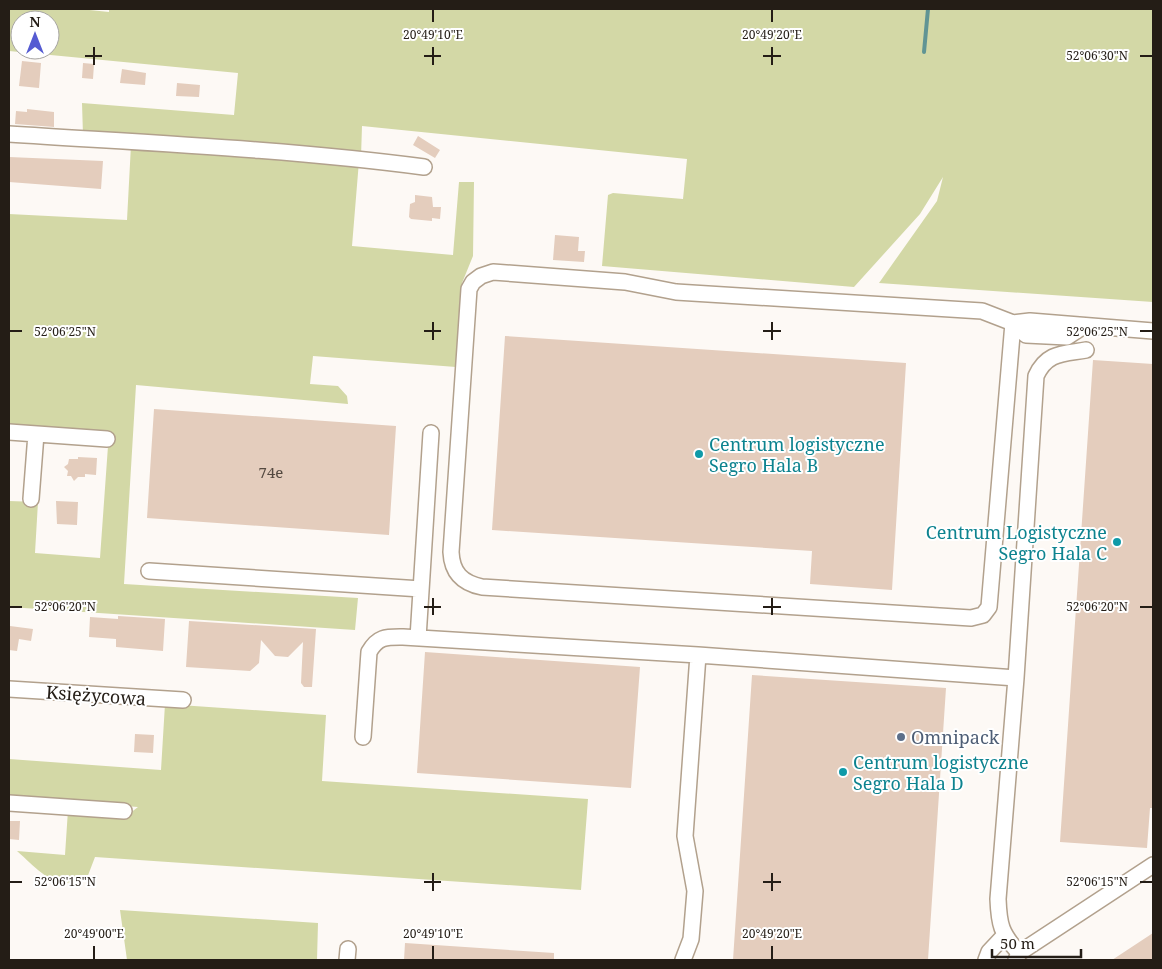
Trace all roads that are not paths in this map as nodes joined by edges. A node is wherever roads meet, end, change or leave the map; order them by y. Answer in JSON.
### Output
{"nodes":[{"id":1,"x":9,"y":134,"type":"edge"},
{"id":2,"x":424,"y":167,"type":"dead end"},
{"id":3,"x":1013,"y":323,"type":"junction"},
{"id":4,"x":1153,"y":331,"type":"edge"},
{"id":5,"x":1086,"y":350,"type":"dead end"},
{"id":6,"x":9,"y":432,"type":"edge"},
{"id":7,"x":431,"y":433,"type":"dead end"},
{"id":8,"x":36,"y":434,"type":"junction"},
{"id":9,"x":107,"y":439,"type":"dead end"},
{"id":10,"x":31,"y":499,"type":"dead end"},
{"id":11,"x":149,"y":571,"type":"dead end"},
{"id":12,"x":421,"y":589,"type":"junction"},
{"id":13,"x":418,"y":638,"type":"junction"},
{"id":14,"x":698,"y":655,"type":"junction"},
{"id":15,"x":1016,"y":678,"type":"junction"},
{"id":16,"x":9,"y":689,"type":"edge"},
{"id":17,"x":183,"y":700,"type":"dead end"},
{"id":18,"x":363,"y":736,"type":"dead end"},
{"id":19,"x":9,"y":803,"type":"edge"},
{"id":20,"x":124,"y":812,"type":"dead end"},
{"id":21,"x":1153,"y":866,"type":"edge"},
{"id":22,"x":1004,"y":936,"type":"junction"},
{"id":23,"x":1018,"y":957,"type":"edge"},
{"id":24,"x":683,"y":960,"type":"edge"},
{"id":25,"x":986,"y":960,"type":"edge"}],
"edges":[{"from":1,"to":2,"type":"street"},
{"from":3,"to":3,"type":"street"},
{"from":3,"to":4,"type":"street"},
{"from":5,"to":15,"type":"street"},
{"from":6,"to":8,"type":"street"},
{"from":7,"to":12,"type":"street"},
{"from":8,"to":9,"type":"street"},
{"from":8,"to":10,"type":"street"},
{"from":11,"to":12,"type":"street"},
{"from":12,"to":13,"type":"street"},
{"from":13,"to":14,"type":"street"},
{"from":13,"to":18,"type":"street"},
{"from":14,"to":15,"type":"street"},
{"from":14,"to":24,"type":"street"},
{"from":15,"to":22,"type":"street"},
{"from":16,"to":17,"type":"street","name":"Księżycowa"},
{"from":19,"to":20,"type":"street"},
{"from":21,"to":23,"type":"street"},
{"from":22,"to":23,"type":"street"},
{"from":22,"to":25,"type":"street"}]}
